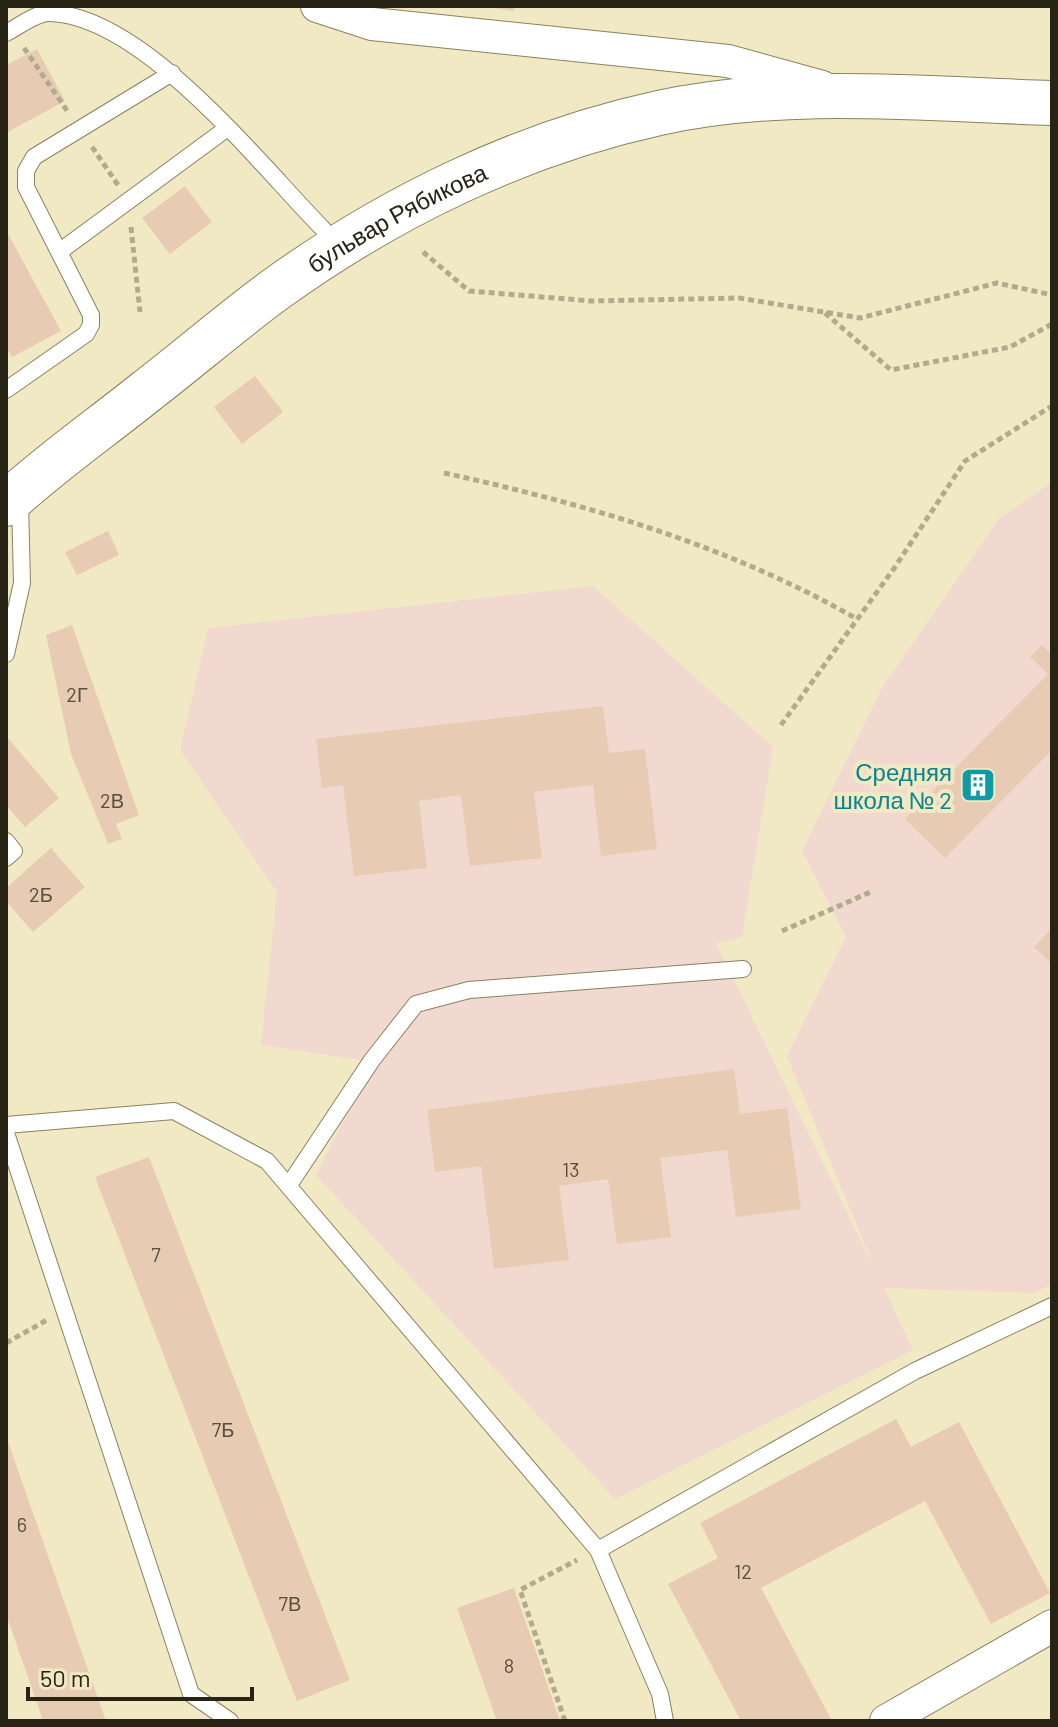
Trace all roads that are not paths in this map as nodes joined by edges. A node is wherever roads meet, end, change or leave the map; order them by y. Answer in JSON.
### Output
{"nodes":[{"id":1,"x":317,"y":6,"type":"edge"},
{"id":2,"x":9,"y":32,"type":"edge"},
{"id":3,"x":172,"y":73,"type":"junction"},
{"id":4,"x":860,"y":98,"type":"junction"},
{"id":5,"x":1052,"y":103,"type":"edge"},
{"id":6,"x":226,"y":129,"type":"junction"},
{"id":7,"x":336,"y":249,"type":"junction"},
{"id":8,"x":59,"y":252,"type":"junction"},
{"id":9,"x":6,"y":390,"type":"edge"},
{"id":10,"x":13,"y":497,"type":"edge"},
{"id":11,"x":6,"y":654,"type":"edge"},
{"id":12,"x":6,"y":841,"type":"edge"},
{"id":13,"x":6,"y":858,"type":"edge"},
{"id":14,"x":743,"y":969,"type":"dead end"},
{"id":15,"x":6,"y":1125,"type":"edge"},
{"id":16,"x":6,"y":1133,"type":"edge"},
{"id":17,"x":289,"y":1185,"type":"junction"},
{"id":18,"x":1052,"y":1306,"type":"edge"},
{"id":19,"x":598,"y":1550,"type":"junction"},
{"id":20,"x":1052,"y":1626,"type":"edge"},
{"id":21,"x":230,"y":1721,"type":"edge"},
{"id":22,"x":665,"y":1721,"type":"edge"},
{"id":23,"x":886,"y":1721,"type":"edge"}],
"edges":[{"from":1,"to":4,"type":"street"},
{"from":2,"to":3,"type":"lane"},
{"from":3,"to":6,"type":"lane"},
{"from":3,"to":8,"type":"lane"},
{"from":4,"to":5,"type":"main road","name":"бульвар Рябикова"},
{"from":4,"to":7,"type":"main road","name":"бульвар Рябикова"},
{"from":6,"to":7,"type":"lane"},
{"from":6,"to":8,"type":"lane"},
{"from":7,"to":10,"type":"main road","name":"бульвар Рябикова"},
{"from":8,"to":9,"type":"lane"},
{"from":10,"to":11,"type":"lane"},
{"from":12,"to":13,"type":"lane"},
{"from":14,"to":17,"type":"lane"},
{"from":15,"to":17,"type":"lane"},
{"from":16,"to":21,"type":"lane"},
{"from":17,"to":19,"type":"lane"},
{"from":18,"to":19,"type":"lane"},
{"from":19,"to":22,"type":"lane"},
{"from":20,"to":23,"type":"street"}]}
